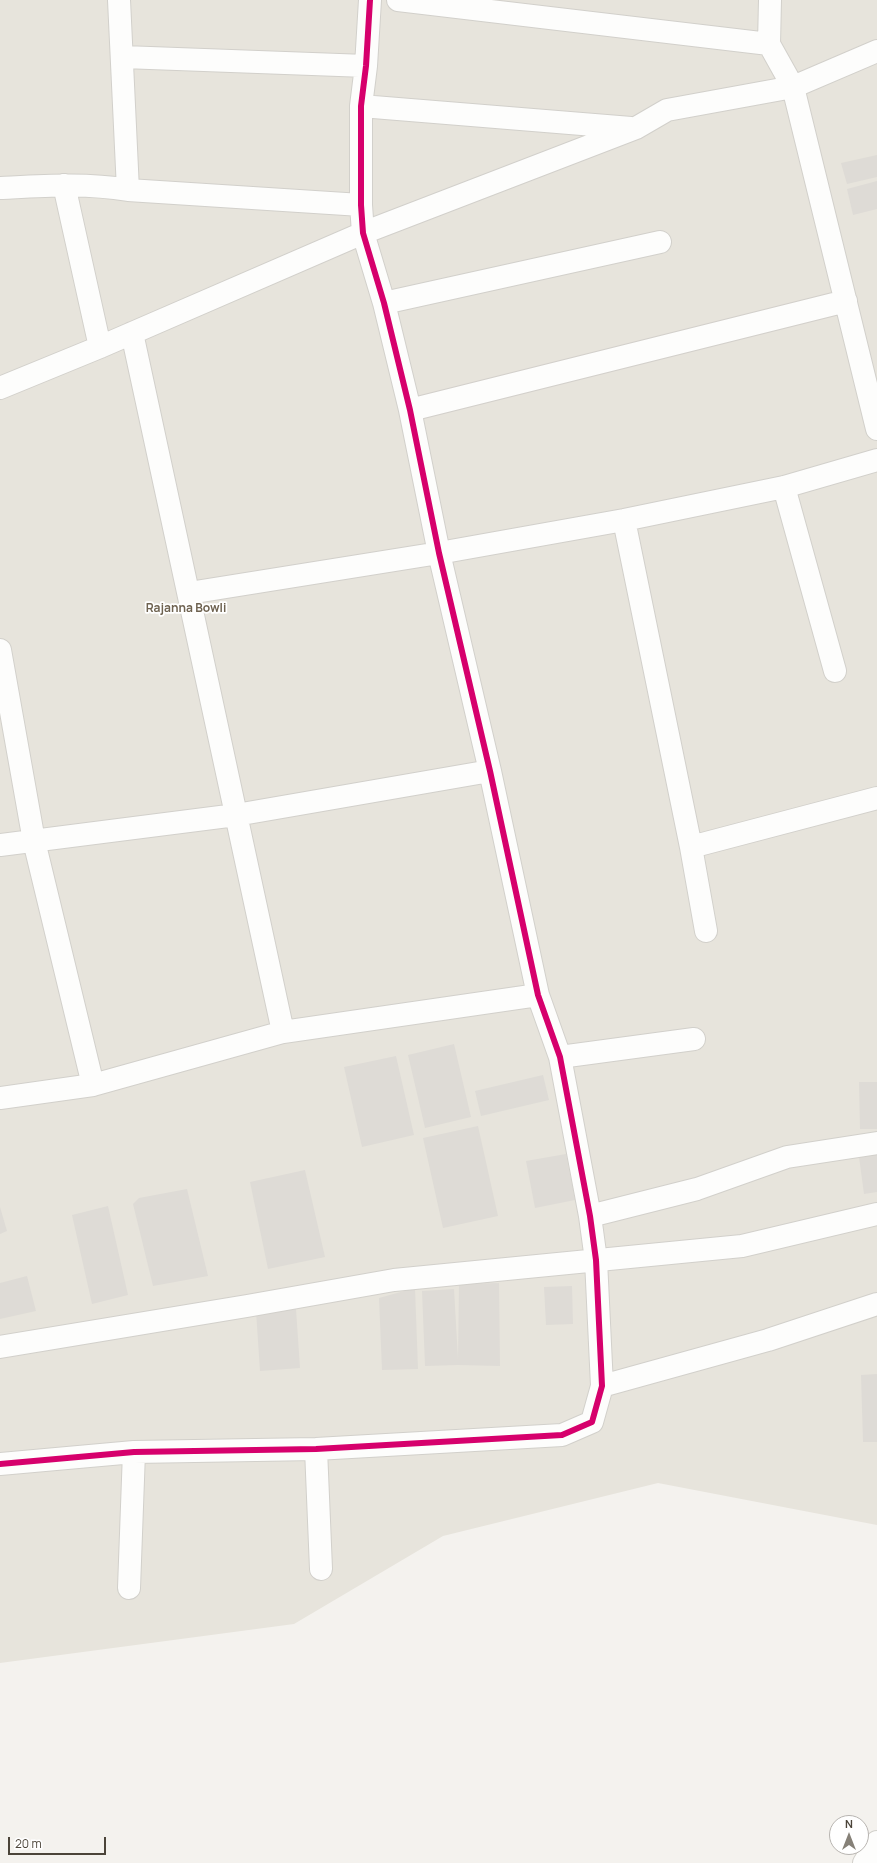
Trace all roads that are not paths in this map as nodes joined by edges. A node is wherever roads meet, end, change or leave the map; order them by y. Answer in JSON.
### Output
{"nodes":[{"id":1,"x":119,"y":0,"type":"edge"},
{"id":2,"x":370,"y":0,"type":"edge"},
{"id":3,"x":398,"y":0,"type":"edge"},
{"id":4,"x":770,"y":0,"type":"edge"},
{"id":5,"x":769,"y":44,"type":"junction"},
{"id":6,"x":877,"y":51,"type":"edge"},
{"id":7,"x":123,"y":57,"type":"junction"},
{"id":8,"x":366,"y":66,"type":"junction"},
{"id":9,"x":793,"y":87,"type":"junction"},
{"id":10,"x":361,"y":106,"type":"junction"},
{"id":11,"x":636,"y":128,"type":"junction"},
{"id":12,"x":64,"y":185,"type":"junction"},
{"id":13,"x":0,"y":188,"type":"edge"},
{"id":14,"x":128,"y":190,"type":"junction"},
{"id":15,"x":361,"y":205,"type":"junction"},
{"id":16,"x":363,"y":233,"type":"junction"},
{"id":17,"x":660,"y":242,"type":"dead end"},
{"id":18,"x":846,"y":300,"type":"junction"},
{"id":19,"x":384,"y":303,"type":"junction"},
{"id":20,"x":132,"y":332,"type":"junction"},
{"id":21,"x":100,"y":347,"type":"junction"},
{"id":22,"x":0,"y":388,"type":"edge"},
{"id":23,"x":410,"y":410,"type":"junction"},
{"id":24,"x":877,"y":429,"type":"edge"},
{"id":25,"x":877,"y":460,"type":"edge"},
{"id":26,"x":784,"y":487,"type":"junction"},
{"id":27,"x":624,"y":520,"type":"junction"},
{"id":28,"x":439,"y":553,"type":"junction"},
{"id":29,"x":189,"y":593,"type":"junction"},
{"id":30,"x":0,"y":650,"type":"edge"},
{"id":31,"x":835,"y":671,"type":"dead end"},
{"id":32,"x":490,"y":771,"type":"junction"},
{"id":33,"x":877,"y":798,"type":"edge"},
{"id":34,"x":236,"y":815,"type":"junction"},
{"id":35,"x":34,"y":841,"type":"junction"},
{"id":36,"x":0,"y":845,"type":"edge"},
{"id":37,"x":691,"y":847,"type":"junction"},
{"id":38,"x":706,"y":931,"type":"dead end"},
{"id":39,"x":538,"y":995,"type":"junction"},
{"id":40,"x":283,"y":1032,"type":"junction"},
{"id":41,"x":694,"y":1039,"type":"dead end"},
{"id":42,"x":560,"y":1057,"type":"junction"},
{"id":43,"x":93,"y":1085,"type":"junction"},
{"id":44,"x":0,"y":1098,"type":"edge"},
{"id":45,"x":877,"y":1143,"type":"edge"},
{"id":46,"x":877,"y":1214,"type":"edge"},
{"id":47,"x":590,"y":1216,"type":"junction"},
{"id":48,"x":596,"y":1260,"type":"junction"},
{"id":49,"x":877,"y":1304,"type":"edge"},
{"id":50,"x":0,"y":1347,"type":"edge"},
{"id":51,"x":602,"y":1386,"type":"junction"},
{"id":52,"x":316,"y":1450,"type":"junction"},
{"id":53,"x":134,"y":1452,"type":"junction"},
{"id":54,"x":0,"y":1464,"type":"edge"},
{"id":55,"x":321,"y":1569,"type":"dead end"},
{"id":56,"x":129,"y":1588,"type":"dead end"},
{"id":57,"x":877,"y":1842,"type":"edge"},
{"id":58,"x":864,"y":1863,"type":"edge"}],
"edges":[{"from":1,"to":7,"type":"street"},
{"from":2,"to":8,"type":"street"},
{"from":3,"to":5,"type":"street"},
{"from":4,"to":5,"type":"street"},
{"from":5,"to":9,"type":"street"},
{"from":6,"to":9,"type":"street"},
{"from":7,"to":8,"type":"street"},
{"from":7,"to":14,"type":"street"},
{"from":8,"to":10,"type":"street"},
{"from":9,"to":11,"type":"street"},
{"from":9,"to":18,"type":"street"},
{"from":10,"to":11,"type":"street"},
{"from":10,"to":15,"type":"street"},
{"from":11,"to":16,"type":"street"},
{"from":12,"to":13,"type":"street"},
{"from":12,"to":14,"type":"street"},
{"from":12,"to":21,"type":"street"},
{"from":14,"to":15,"type":"street"},
{"from":15,"to":16,"type":"street"},
{"from":16,"to":19,"type":"street"},
{"from":16,"to":20,"type":"street"},
{"from":17,"to":19,"type":"street"},
{"from":18,"to":23,"type":"street"},
{"from":18,"to":24,"type":"street"},
{"from":19,"to":23,"type":"street"},
{"from":20,"to":21,"type":"street"},
{"from":20,"to":29,"type":"street"},
{"from":21,"to":22,"type":"street"},
{"from":23,"to":28,"type":"street"},
{"from":25,"to":26,"type":"street"},
{"from":26,"to":27,"type":"street"},
{"from":26,"to":31,"type":"street"},
{"from":27,"to":28,"type":"street"},
{"from":27,"to":37,"type":"street"},
{"from":28,"to":29,"type":"street"},
{"from":28,"to":32,"type":"street"},
{"from":29,"to":34,"type":"street"},
{"from":30,"to":35,"type":"street"},
{"from":32,"to":34,"type":"street"},
{"from":32,"to":39,"type":"street"},
{"from":33,"to":37,"type":"street"},
{"from":34,"to":35,"type":"street"},
{"from":34,"to":40,"type":"street"},
{"from":35,"to":36,"type":"street"},
{"from":35,"to":43,"type":"street"},
{"from":37,"to":38,"type":"street"},
{"from":39,"to":40,"type":"street"},
{"from":39,"to":42,"type":"street"},
{"from":40,"to":43,"type":"street"},
{"from":41,"to":42,"type":"street"},
{"from":42,"to":47,"type":"street"},
{"from":43,"to":44,"type":"street"},
{"from":45,"to":47,"type":"street"},
{"from":46,"to":48,"type":"street"},
{"from":47,"to":48,"type":"street"},
{"from":48,"to":50,"type":"street"},
{"from":48,"to":51,"type":"street"},
{"from":49,"to":51,"type":"street"},
{"from":51,"to":52,"type":"street"},
{"from":52,"to":53,"type":"street"},
{"from":52,"to":55,"type":"street"},
{"from":53,"to":54,"type":"street"},
{"from":53,"to":56,"type":"street"},
{"from":57,"to":58,"type":"street"}]}
